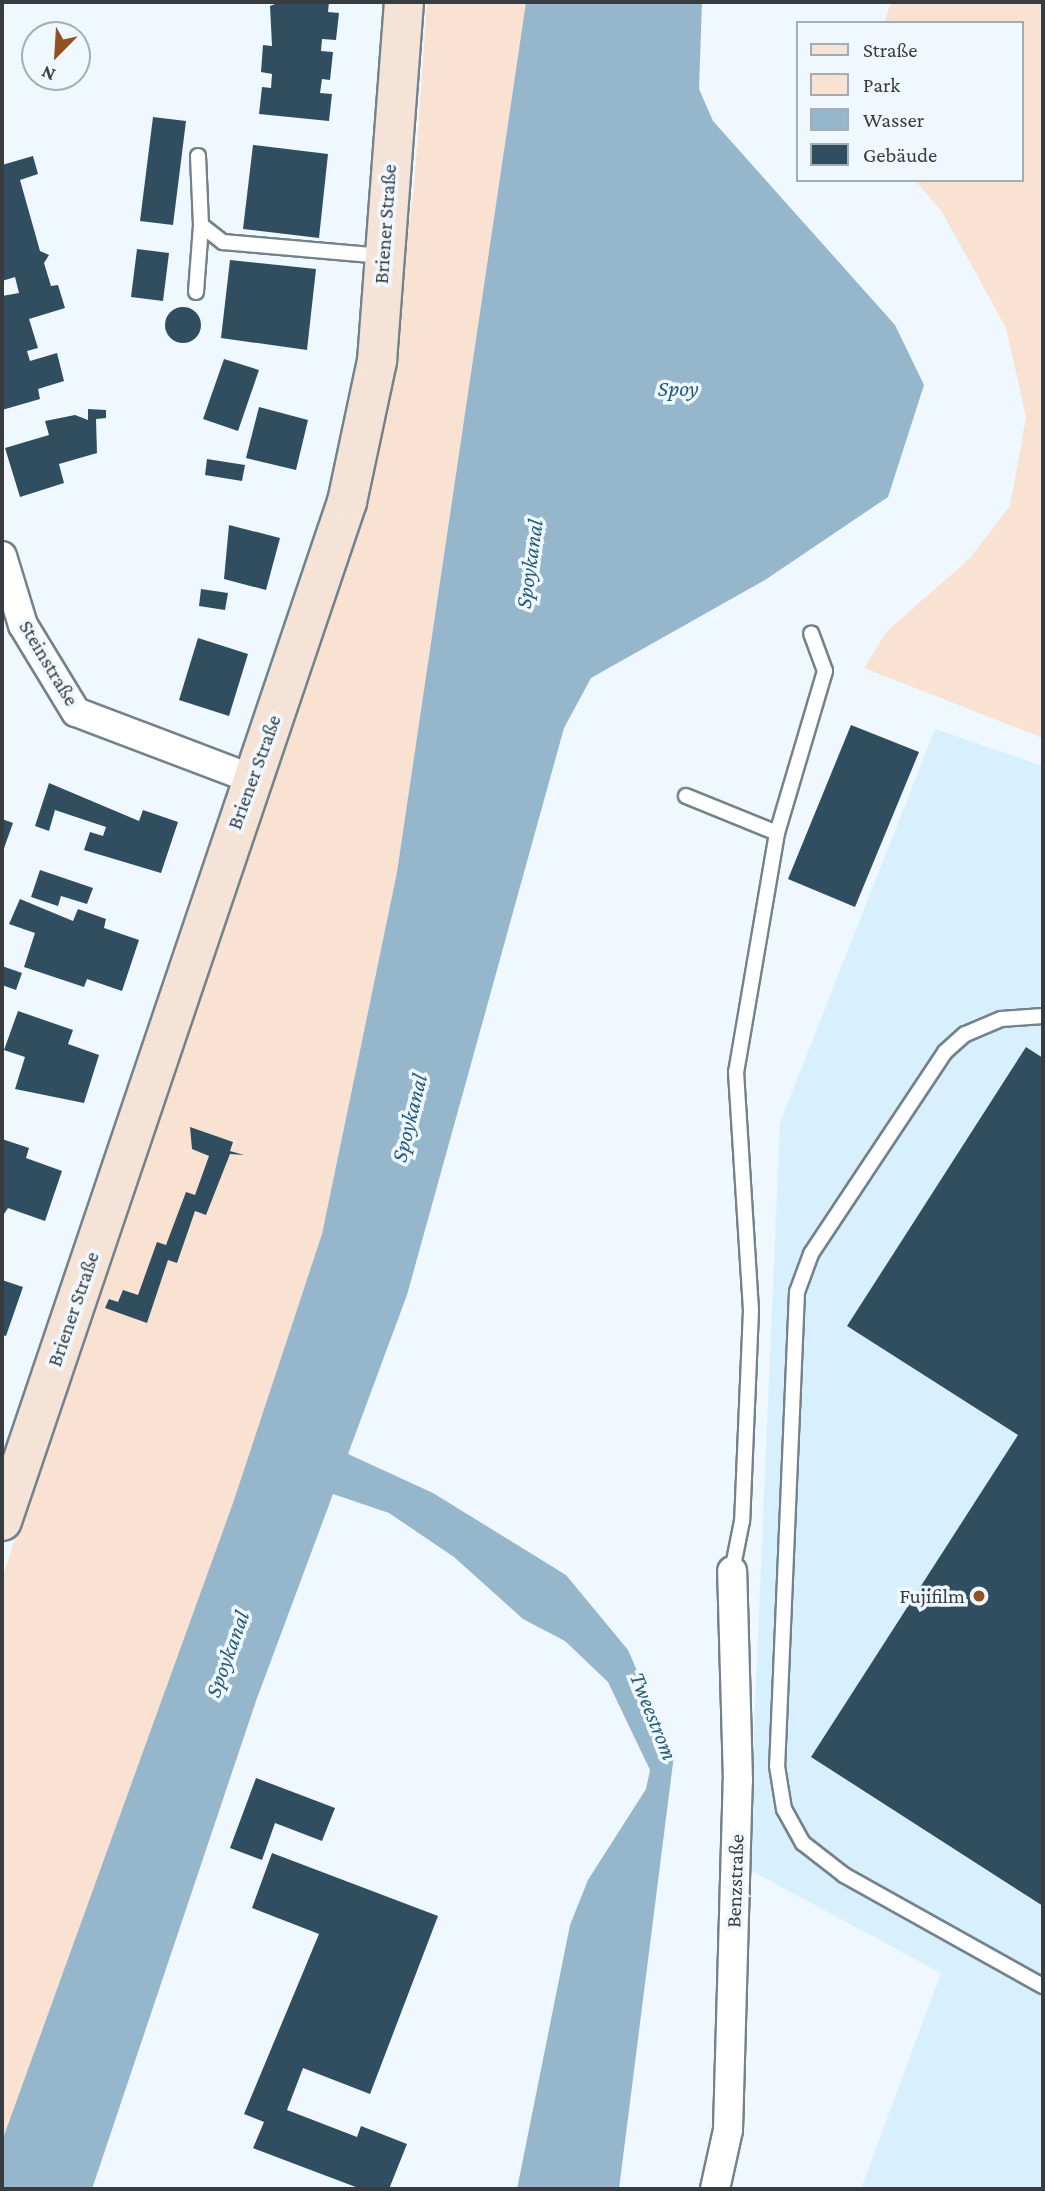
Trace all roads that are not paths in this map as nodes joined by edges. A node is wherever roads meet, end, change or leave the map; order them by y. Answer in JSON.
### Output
{"nodes":[{"id":1,"x":404,"y":2,"type":"edge"},
{"id":2,"x":198,"y":156,"type":"dead end"},
{"id":3,"x":201,"y":225,"type":"junction"},
{"id":4,"x":382,"y":256,"type":"junction"},
{"id":5,"x":196,"y":292,"type":"dead end"},
{"id":6,"x":2,"y":556,"type":"edge"},
{"id":7,"x":811,"y":634,"type":"dead end"},
{"id":8,"x":252,"y":779,"type":"junction"},
{"id":9,"x":686,"y":796,"type":"dead end"},
{"id":10,"x":778,"y":833,"type":"junction"},
{"id":11,"x":1043,"y":1016,"type":"edge"},
{"id":12,"x":2,"y":1521,"type":"edge"},
{"id":13,"x":732,"y":1571,"type":"joint"},
{"id":14,"x":1043,"y":1986,"type":"edge"},
{"id":15,"x":715,"y":2189,"type":"edge"}],
"edges":[{"from":1,"to":4,"type":"street","name":"Briener Straße"},
{"from":2,"to":3,"type":"lane"},
{"from":3,"to":4,"type":"lane"},
{"from":3,"to":5,"type":"lane"},
{"from":4,"to":8,"type":"street","name":"Briener Straße"},
{"from":6,"to":8,"type":"street","name":"Steinstraße"},
{"from":7,"to":10,"type":"lane"},
{"from":8,"to":12,"type":"street","name":"Briener Straße"},
{"from":9,"to":10,"type":"lane"},
{"from":10,"to":13,"type":"lane"},
{"from":11,"to":14,"type":"lane"},
{"from":13,"to":15,"type":"street","name":"Benzstraße"}]}
